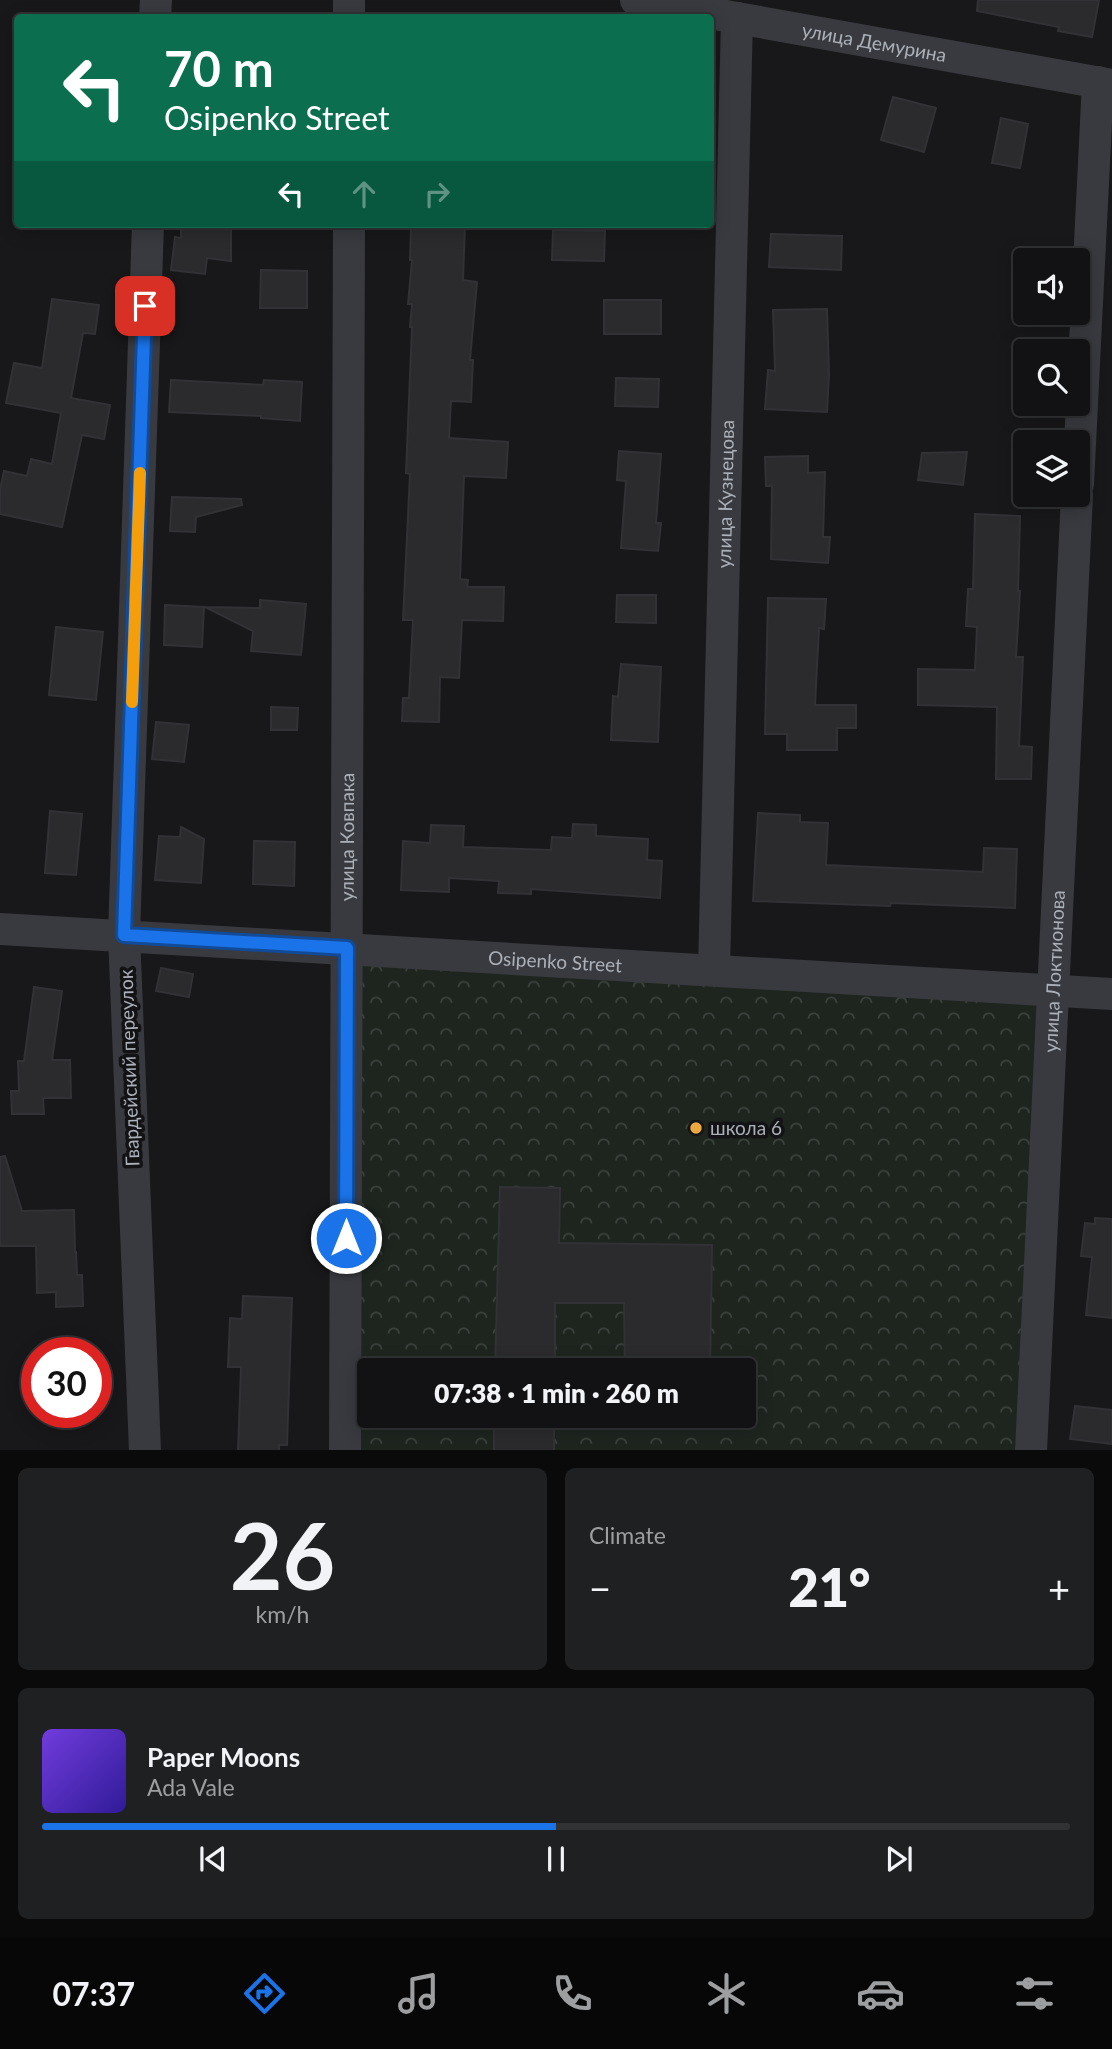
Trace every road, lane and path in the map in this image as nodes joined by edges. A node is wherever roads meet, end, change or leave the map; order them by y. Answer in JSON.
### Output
{"nodes":[{"id":1,"x":636,"y":0,"type":"edge"},
{"id":2,"x":737,"y":18,"type":"junction"},
{"id":3,"x":1105,"y":84,"type":"edge"},
{"id":4,"x":148,"y":228,"type":"edge"},
{"id":5,"x":349,"y":228,"type":"edge"},
{"id":6,"x":1082,"y":430,"type":"edge"},
{"id":7,"x":1076,"y":507,"type":"edge"},
{"id":8,"x":0,"y":929,"type":"edge"},
{"id":9,"x":124,"y":935,"type":"junction"},
{"id":10,"x":347,"y":948,"type":"junction"},
{"id":11,"x":714,"y":970,"type":"junction"},
{"id":12,"x":1053,"y":991,"type":"junction"},
{"id":13,"x":1112,"y":995,"type":"edge"},
{"id":14,"x":145,"y":1450,"type":"edge"},
{"id":15,"x":345,"y":1450,"type":"edge"},
{"id":16,"x":1031,"y":1450,"type":"edge"}],
"edges":[{"from":1,"to":2,"type":"street","name":"улица Демурина"},
{"from":2,"to":3,"type":"street","name":"улица Демурина"},
{"from":2,"to":11,"type":"street","name":"улица Кузнецова"},
{"from":3,"to":6,"type":"street"},
{"from":4,"to":9,"type":"street","name":"Гвардейский переулок"},
{"from":5,"to":10,"type":"street","name":"улица Ковпака"},
{"from":7,"to":12,"type":"street","name":"улица Локтионова"},
{"from":8,"to":9,"type":"street","name":"Osipenko Street"},
{"from":9,"to":10,"type":"street","name":"Osipenko Street"},
{"from":9,"to":14,"type":"street","name":"Гвардейский переулок"},
{"from":10,"to":11,"type":"street","name":"Osipenko Street"},
{"from":10,"to":15,"type":"street","name":"улица Ковпака"},
{"from":11,"to":12,"type":"street","name":"Osipenko Street"},
{"from":12,"to":13,"type":"street","name":"Osipenko Street"},
{"from":12,"to":16,"type":"street","name":"улица Локтионова"}]}
